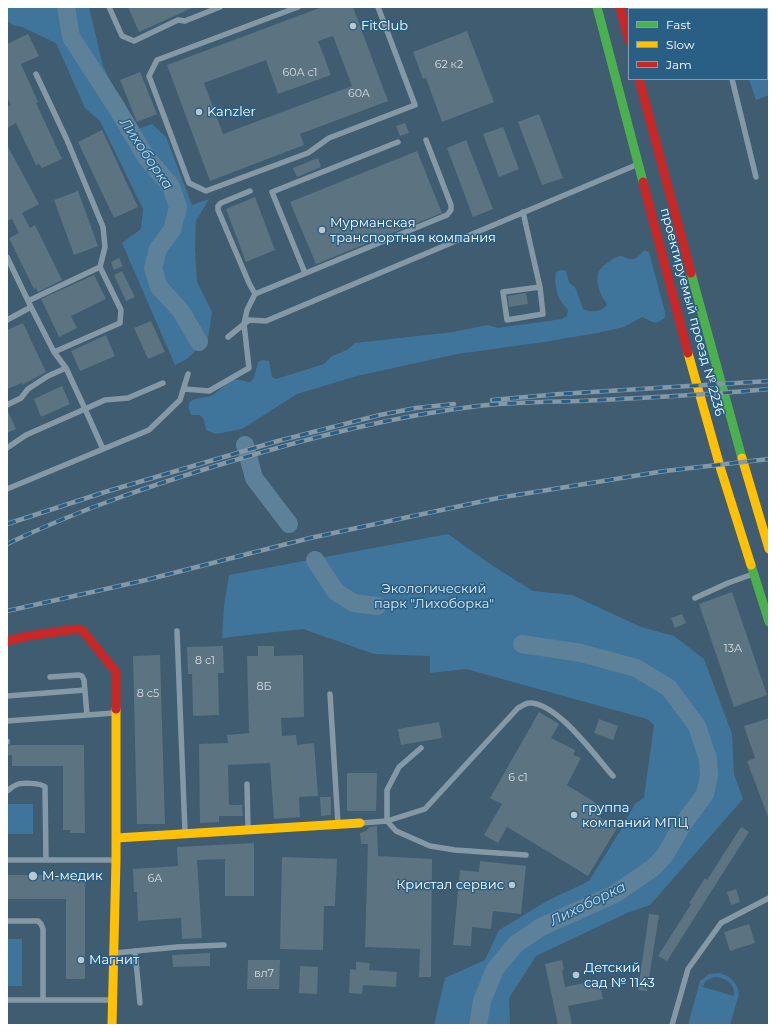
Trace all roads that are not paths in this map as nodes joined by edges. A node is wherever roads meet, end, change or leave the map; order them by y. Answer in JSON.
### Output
{"nodes":[{"id":1,"x":109,"y":7,"type":"edge"},
{"id":2,"x":220,"y":7,"type":"edge"},
{"id":3,"x":298,"y":7,"type":"edge"},
{"id":4,"x":378,"y":7,"type":"edge"},
{"id":5,"x":597,"y":7,"type":"edge"},
{"id":6,"x":620,"y":7,"type":"edge"},
{"id":7,"x":717,"y":7,"type":"edge"},
{"id":8,"x":708,"y":8,"type":"edge"},
{"id":9,"x":628,"y":37,"type":"edge"},
{"id":10,"x":36,"y":74,"type":"dead end"},
{"id":11,"x":639,"y":80,"type":"edge"},
{"id":12,"x":732,"y":80,"type":"edge"},
{"id":13,"x":426,"y":140,"type":"dead end"},
{"id":14,"x":398,"y":142,"type":"dead end"},
{"id":15,"x":638,"y":164,"type":"junction"},
{"id":16,"x":756,"y":178,"type":"dead end"},
{"id":17,"x":250,"y":191,"type":"dead end"},
{"id":18,"x":523,"y":212,"type":"junction"},
{"id":19,"x":7,"y":257,"type":"edge"},
{"id":20,"x":100,"y":267,"type":"junction"},
{"id":21,"x":304,"y":273,"type":"junction"},
{"id":22,"x":540,"y":287,"type":"junction"},
{"id":23,"x":255,"y":294,"type":"junction"},
{"id":24,"x":28,"y":301,"type":"junction"},
{"id":25,"x":31,"y":307,"type":"junction"},
{"id":26,"x":7,"y":320,"type":"edge"},
{"id":27,"x":244,"y":324,"type":"junction"},
{"id":28,"x":228,"y":337,"type":"dead end"},
{"id":29,"x":54,"y":352,"type":"junction"},
{"id":30,"x":66,"y":368,"type":"junction"},
{"id":31,"x":188,"y":374,"type":"dead end"},
{"id":32,"x":163,"y":383,"type":"dead end"},
{"id":33,"x":184,"y":389,"type":"junction"},
{"id":34,"x":7,"y":405,"type":"edge"},
{"id":35,"x":85,"y":409,"type":"junction"},
{"id":36,"x":7,"y":448,"type":"edge"},
{"id":37,"x":103,"y":449,"type":"junction"},
{"id":38,"x":7,"y":489,"type":"edge"},
{"id":39,"x":769,"y":549,"type":"edge"},
{"id":40,"x":753,"y":574,"type":"junction"},
{"id":41,"x":695,"y":598,"type":"dead end"},
{"id":42,"x":769,"y":622,"type":"edge"},
{"id":43,"x":177,"y":631,"type":"dead end"},
{"id":44,"x":7,"y":640,"type":"edge"},
{"id":45,"x":50,"y":677,"type":"dead end"},
{"id":46,"x":85,"y":690,"type":"junction"},
{"id":47,"x":330,"y":694,"type":"dead end"},
{"id":48,"x":7,"y":696,"type":"edge"},
{"id":49,"x":116,"y":713,"type":"junction"},
{"id":50,"x":87,"y":715,"type":"junction"},
{"id":51,"x":7,"y":721,"type":"edge"},
{"id":52,"x":422,"y":748,"type":"dead end"},
{"id":53,"x":613,"y":776,"type":"dead end"},
{"id":54,"x":247,"y":784,"type":"dead end"},
{"id":55,"x":7,"y":790,"type":"edge"},
{"id":56,"x":387,"y":821,"type":"junction"},
{"id":57,"x":360,"y":823,"type":"joint"},
{"id":58,"x":338,"y":824,"type":"junction"},
{"id":59,"x":248,"y":830,"type":"junction"},
{"id":60,"x":185,"y":834,"type":"junction"},
{"id":61,"x":116,"y":838,"type":"junction"},
{"id":62,"x":526,"y":855,"type":"dead end"},
{"id":63,"x":7,"y":860,"type":"edge"},
{"id":64,"x":46,"y":860,"type":"junction"},
{"id":65,"x":116,"y":860,"type":"junction"},
{"id":66,"x":768,"y":898,"type":"edge"},
{"id":67,"x":769,"y":905,"type":"edge"},
{"id":68,"x":7,"y":921,"type":"edge"},
{"id":69,"x":224,"y":945,"type":"dead end"},
{"id":70,"x":135,"y":951,"type":"junction"},
{"id":71,"x":113,"y":953,"type":"junction"},
{"id":72,"x":7,"y":1000,"type":"edge"},
{"id":73,"x":43,"y":1000,"type":"junction"},
{"id":74,"x":111,"y":1000,"type":"junction"},
{"id":75,"x":140,"y":1003,"type":"dead end"},
{"id":76,"x":112,"y":1025,"type":"edge"},
{"id":77,"x":672,"y":1025,"type":"edge"}],
"edges":[{"from":1,"to":2,"type":"lane"},
{"from":3,"to":4,"type":"lane"},
{"from":5,"to":15,"type":"main road","name":"проектируемый проезд № 2236"},
{"from":6,"to":9,"type":"main road"},
{"from":7,"to":8,"type":"lane"},
{"from":10,"to":20,"type":"lane"},
{"from":11,"to":39,"type":"main road","name":"проектируемый проезд № 2236"},
{"from":12,"to":16,"type":"lane"},
{"from":13,"to":21,"type":"lane"},
{"from":14,"to":21,"type":"lane"},
{"from":15,"to":18,"type":"lane"},
{"from":15,"to":40,"type":"main road","name":"проектируемый проезд № 2236"},
{"from":17,"to":23,"type":"lane"},
{"from":18,"to":22,"type":"lane"},
{"from":18,"to":27,"type":"lane"},
{"from":19,"to":24,"type":"lane"},
{"from":20,"to":24,"type":"lane"},
{"from":20,"to":29,"type":"lane"},
{"from":21,"to":23,"type":"lane"},
{"from":22,"to":22,"type":"lane"},
{"from":23,"to":27,"type":"lane"},
{"from":24,"to":25,"type":"lane"},
{"from":25,"to":26,"type":"lane"},
{"from":25,"to":29,"type":"lane"},
{"from":27,"to":28,"type":"lane"},
{"from":27,"to":33,"type":"lane"},
{"from":29,"to":30,"type":"lane"},
{"from":30,"to":34,"type":"lane"},
{"from":30,"to":35,"type":"lane"},
{"from":31,"to":33,"type":"lane"},
{"from":32,"to":35,"type":"lane"},
{"from":33,"to":37,"type":"lane"},
{"from":35,"to":36,"type":"lane"},
{"from":35,"to":37,"type":"lane"},
{"from":37,"to":38,"type":"lane"},
{"from":40,"to":41,"type":"lane"},
{"from":40,"to":42,"type":"main road","name":"проектируемый проезд № 2236"},
{"from":43,"to":60,"type":"lane"},
{"from":44,"to":49,"type":"main road"},
{"from":45,"to":46,"type":"lane"},
{"from":46,"to":48,"type":"lane"},
{"from":46,"to":50,"type":"lane"},
{"from":47,"to":58,"type":"lane"},
{"from":49,"to":50,"type":"lane"},
{"from":49,"to":61,"type":"main road"},
{"from":50,"to":51,"type":"lane"},
{"from":52,"to":56,"type":"lane"},
{"from":53,"to":56,"type":"lane"},
{"from":54,"to":59,"type":"lane"},
{"from":55,"to":64,"type":"lane"},
{"from":56,"to":57,"type":"lane"},
{"from":56,"to":62,"type":"lane"},
{"from":57,"to":58,"type":"main road"},
{"from":58,"to":59,"type":"main road"},
{"from":59,"to":60,"type":"main road"},
{"from":60,"to":61,"type":"main road"},
{"from":61,"to":65,"type":"main road"},
{"from":63,"to":64,"type":"lane"},
{"from":64,"to":65,"type":"lane"},
{"from":65,"to":71,"type":"main road"},
{"from":66,"to":67,"type":"lane"},
{"from":66,"to":77,"type":"lane"},
{"from":68,"to":73,"type":"lane"},
{"from":69,"to":70,"type":"lane"},
{"from":70,"to":71,"type":"lane"},
{"from":70,"to":75,"type":"lane"},
{"from":71,"to":74,"type":"main road"},
{"from":72,"to":73,"type":"lane"},
{"from":73,"to":74,"type":"lane"},
{"from":74,"to":76,"type":"main road"}]}
